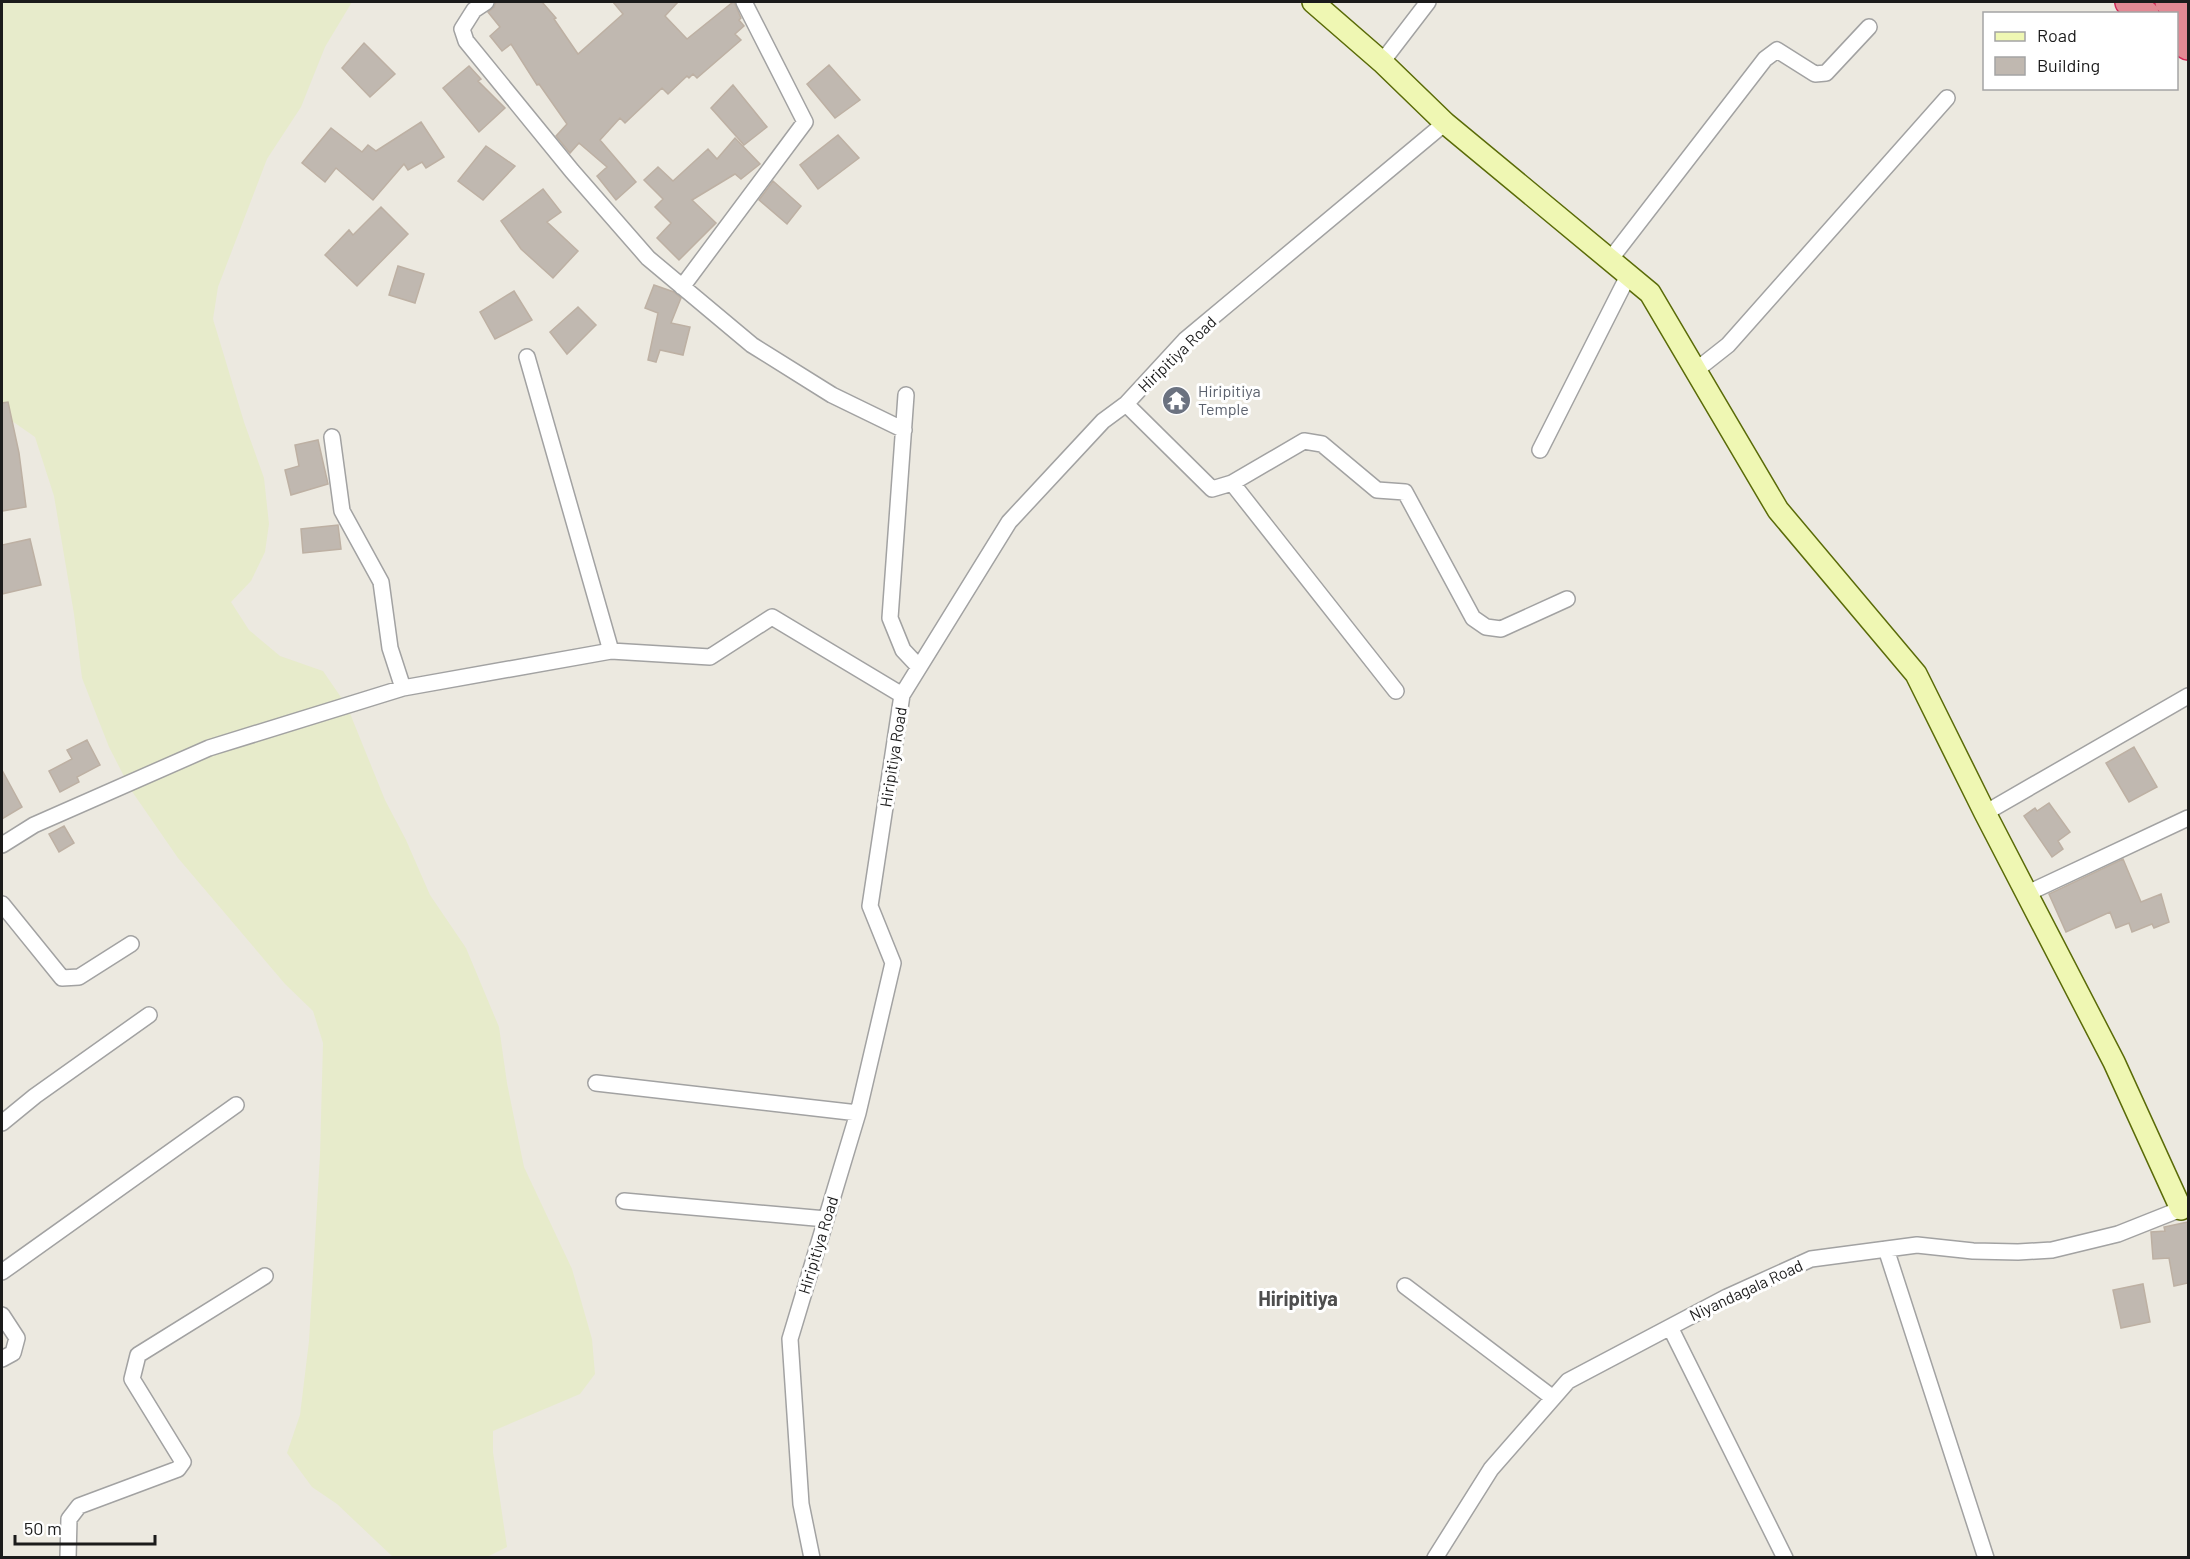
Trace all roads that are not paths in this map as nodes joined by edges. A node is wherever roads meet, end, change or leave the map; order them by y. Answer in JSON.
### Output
{"nodes":[{"id":1,"x":486,"y":2,"type":"edge"},
{"id":2,"x":744,"y":2,"type":"edge"},
{"id":3,"x":1313,"y":2,"type":"edge"},
{"id":4,"x":1428,"y":2,"type":"edge"},
{"id":5,"x":2128,"y":2,"type":"edge"},
{"id":6,"x":2169,"y":2,"type":"edge"},
{"id":7,"x":2142,"y":12,"type":"edge"},
{"id":8,"x":2188,"y":16,"type":"edge"},
{"id":9,"x":1869,"y":27,"type":"dead end"},
{"id":10,"x":1382,"y":62,"type":"junction"},
{"id":11,"x":1947,"y":98,"type":"dead end"},
{"id":12,"x":1445,"y":123,"type":"junction"},
{"id":13,"x":1609,"y":261,"type":"junction"},
{"id":14,"x":1628,"y":276,"type":"junction"},
{"id":15,"x":682,"y":287,"type":"junction"},
{"id":16,"x":527,"y":357,"type":"dead end"},
{"id":17,"x":1695,"y":371,"type":"junction"},
{"id":18,"x":906,"y":394,"type":"dead end"},
{"id":19,"x":1126,"y":404,"type":"junction"},
{"id":20,"x":904,"y":430,"type":"junction"},
{"id":21,"x":332,"y":437,"type":"dead end"},
{"id":22,"x":1540,"y":450,"type":"dead end"},
{"id":23,"x":1232,"y":483,"type":"junction"},
{"id":24,"x":1567,"y":599,"type":"dead end"},
{"id":25,"x":611,"y":651,"type":"junction"},
{"id":26,"x":919,"y":667,"type":"junction"},
{"id":27,"x":404,"y":688,"type":"junction"},
{"id":28,"x":1396,"y":691,"type":"dead end"},
{"id":29,"x":902,"y":695,"type":"junction"},
{"id":30,"x":2188,"y":696,"type":"edge"},
{"id":31,"x":1985,"y":813,"type":"junction"},
{"id":32,"x":2188,"y":818,"type":"edge"},
{"id":33,"x":2,"y":844,"type":"edge"},
{"id":34,"x":2028,"y":893,"type":"junction"},
{"id":35,"x":2,"y":904,"type":"edge"},
{"id":36,"x":131,"y":944,"type":"dead end"},
{"id":37,"x":149,"y":1015,"type":"dead end"},
{"id":38,"x":596,"y":1083,"type":"dead end"},
{"id":39,"x":236,"y":1105,"type":"dead end"},
{"id":40,"x":858,"y":1113,"type":"junction"},
{"id":41,"x":2,"y":1124,"type":"edge"},
{"id":42,"x":624,"y":1201,"type":"dead end"},
{"id":43,"x":2185,"y":1209,"type":"edge"},
{"id":44,"x":826,"y":1219,"type":"junction"},
{"id":45,"x":1886,"y":1249,"type":"junction"},
{"id":46,"x":2,"y":1272,"type":"edge"},
{"id":47,"x":265,"y":1276,"type":"dead end"},
{"id":48,"x":1406,"y":1286,"type":"dead end"},
{"id":49,"x":2,"y":1315,"type":"edge"},
{"id":50,"x":1670,"y":1327,"type":"junction"},
{"id":51,"x":2,"y":1359,"type":"edge"},
{"id":52,"x":1553,"y":1398,"type":"junction"},
{"id":53,"x":68,"y":1557,"type":"edge"},
{"id":54,"x":812,"y":1557,"type":"edge"},
{"id":55,"x":1435,"y":1557,"type":"edge"},
{"id":56,"x":1785,"y":1557,"type":"edge"},
{"id":57,"x":1986,"y":1557,"type":"edge"}],
"edges":[{"from":1,"to":15,"type":"street"},
{"from":2,"to":15,"type":"street"},
{"from":3,"to":10,"type":"street"},
{"from":4,"to":10,"type":"street"},
{"from":5,"to":7,"type":"highway"},
{"from":6,"to":8,"type":"highway"},
{"from":9,"to":13,"type":"street"},
{"from":10,"to":12,"type":"street"},
{"from":11,"to":17,"type":"street"},
{"from":12,"to":13,"type":"street"},
{"from":12,"to":19,"type":"street","name":"Hiripitiya Road"},
{"from":13,"to":14,"type":"street"},
{"from":14,"to":17,"type":"street"},
{"from":14,"to":22,"type":"street"},
{"from":15,"to":20,"type":"street"},
{"from":16,"to":25,"type":"street"},
{"from":17,"to":31,"type":"street"},
{"from":18,"to":20,"type":"street"},
{"from":19,"to":23,"type":"street"},
{"from":19,"to":26,"type":"street","name":"Hiripitiya Road"},
{"from":20,"to":26,"type":"street"},
{"from":21,"to":27,"type":"street"},
{"from":23,"to":24,"type":"street"},
{"from":23,"to":28,"type":"street"},
{"from":25,"to":27,"type":"street"},
{"from":25,"to":29,"type":"street"},
{"from":26,"to":29,"type":"street","name":"Hiripitiya Road"},
{"from":27,"to":33,"type":"street"},
{"from":29,"to":40,"type":"street","name":"Hiripitiya Road"},
{"from":30,"to":31,"type":"street"},
{"from":31,"to":34,"type":"street"},
{"from":32,"to":34,"type":"street"},
{"from":34,"to":43,"type":"street"},
{"from":35,"to":36,"type":"street"},
{"from":37,"to":41,"type":"street"},
{"from":38,"to":40,"type":"street"},
{"from":39,"to":46,"type":"street"},
{"from":40,"to":44,"type":"street","name":"Hiripitiya Road"},
{"from":42,"to":44,"type":"street"},
{"from":43,"to":45,"type":"street","name":"Niyandagala Road"},
{"from":44,"to":54,"type":"street","name":"Hiripitiya Road"},
{"from":45,"to":50,"type":"street","name":"Niyandagala Road"},
{"from":45,"to":57,"type":"street"},
{"from":47,"to":53,"type":"street"},
{"from":48,"to":52,"type":"street"},
{"from":49,"to":51,"type":"street"},
{"from":50,"to":52,"type":"street","name":"Niyandagala Road"},
{"from":50,"to":56,"type":"street"},
{"from":52,"to":55,"type":"street","name":"Niyandagala Road"}]}
